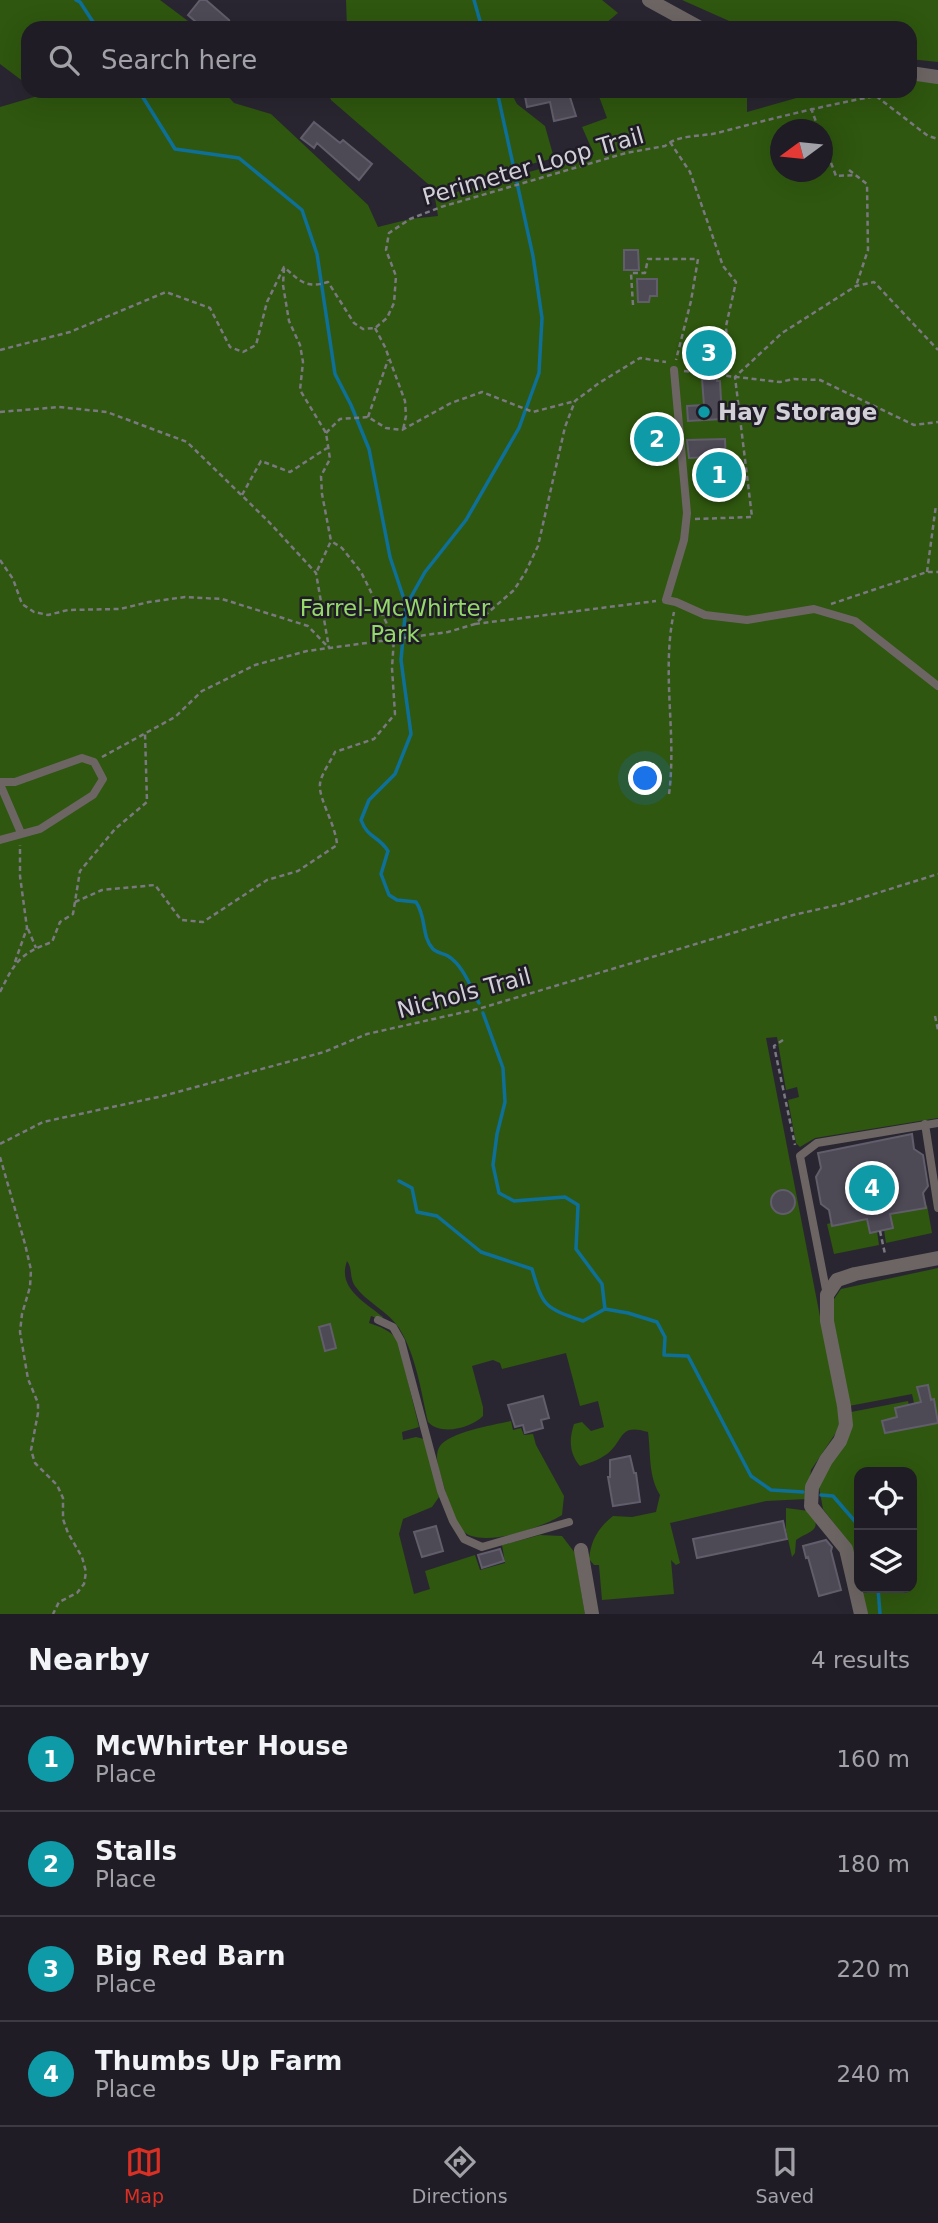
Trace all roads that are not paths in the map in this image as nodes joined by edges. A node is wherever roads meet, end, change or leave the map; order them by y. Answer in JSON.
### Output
{"nodes":[{"id":1,"x":649,"y":0,"type":"edge"},
{"id":2,"x":687,"y":21,"type":"edge"},
{"id":3,"x":917,"y":74,"type":"edge"},
{"id":4,"x":938,"y":77,"type":"edge"},
{"id":5,"x":674,"y":370,"type":"road end"},
{"id":6,"x":938,"y":685,"type":"edge"},
{"id":7,"x":0,"y":783,"type":"edge"},
{"id":8,"x":21,"y":833,"type":"junction"},
{"id":9,"x":0,"y":840,"type":"edge"},
{"id":10,"x":938,"y":1123,"type":"edge"},
{"id":11,"x":925,"y":1124,"type":"junction"},
{"id":12,"x":938,"y":1208,"type":"edge"},
{"id":13,"x":938,"y":1258,"type":"edge"},
{"id":14,"x":827,"y":1295,"type":"junction"},
{"id":15,"x":378,"y":1320,"type":"dead end"},
{"id":16,"x":569,"y":1522,"type":"dead end"},
{"id":17,"x":581,"y":1550,"type":"dead end"},
{"id":18,"x":592,"y":1614,"type":"edge"},
{"id":19,"x":860,"y":1614,"type":"edge"}],
"edges":[{"from":1,"to":2,"type":"street"},
{"from":3,"to":4,"type":"street"},
{"from":5,"to":6,"type":"lane"},
{"from":7,"to":8,"type":"lane"},
{"from":7,"to":8,"type":"lane"},
{"from":8,"to":9,"type":"lane"},
{"from":10,"to":11,"type":"lane"},
{"from":11,"to":12,"type":"lane"},
{"from":11,"to":14,"type":"lane"},
{"from":13,"to":14,"type":"street"},
{"from":14,"to":19,"type":"street"},
{"from":15,"to":16,"type":"lane"},
{"from":17,"to":18,"type":"street"}]}
